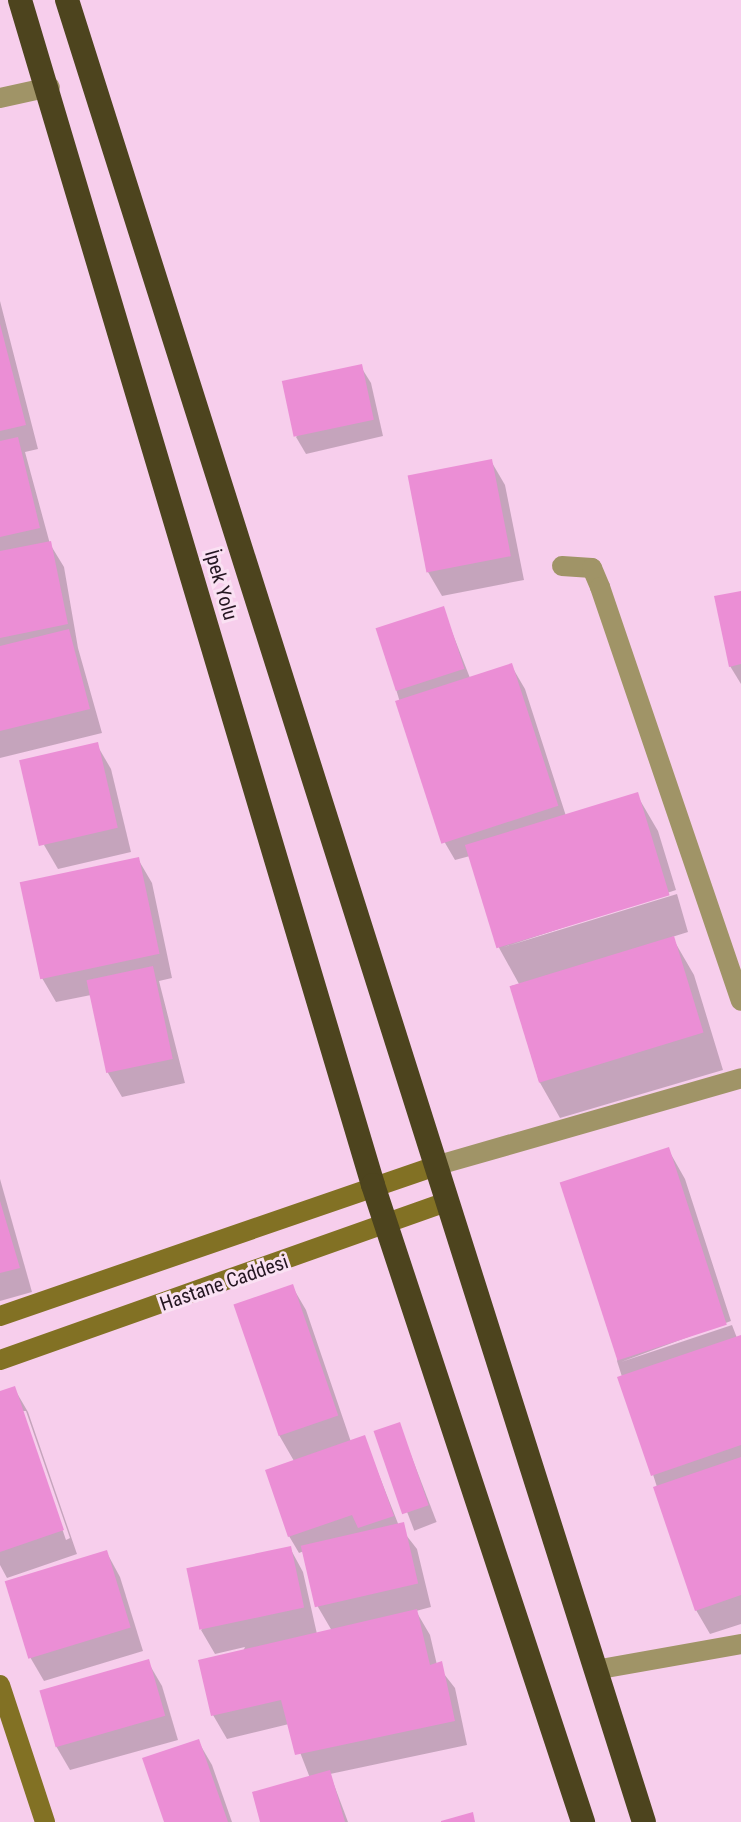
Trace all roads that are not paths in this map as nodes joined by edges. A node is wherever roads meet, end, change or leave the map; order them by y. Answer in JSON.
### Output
{"nodes":[{"id":1,"x":20,"y":0,"type":"edge"},
{"id":2,"x":67,"y":0,"type":"edge"},
{"id":3,"x":50,"y":87,"type":"junction"},
{"id":4,"x":0,"y":98,"type":"edge"},
{"id":5,"x":562,"y":566,"type":"dead end"},
{"id":6,"x":741,"y":1001,"type":"edge"},
{"id":7,"x":741,"y":1078,"type":"edge"},
{"id":8,"x":435,"y":1166,"type":"junction"},
{"id":9,"x":373,"y":1185,"type":"junction"},
{"id":10,"x":446,"y":1202,"type":"junction"},
{"id":11,"x":387,"y":1226,"type":"junction"},
{"id":12,"x":0,"y":1316,"type":"edge"},
{"id":13,"x":0,"y":1360,"type":"edge"},
{"id":14,"x":741,"y":1644,"type":"edge"},
{"id":15,"x":595,"y":1670,"type":"junction"},
{"id":16,"x":0,"y":1685,"type":"edge"},
{"id":17,"x":45,"y":1822,"type":"edge"},
{"id":18,"x":583,"y":1822,"type":"edge"},
{"id":19,"x":644,"y":1822,"type":"edge"}],
"edges":[{"from":1,"to":3,"type":"highway","name":"İpek Yolu"},
{"from":2,"to":8,"type":"highway"},
{"from":3,"to":4,"type":"street"},
{"from":3,"to":9,"type":"highway","name":"İpek Yolu"},
{"from":5,"to":6,"type":"street"},
{"from":7,"to":8,"type":"street"},
{"from":8,"to":9,"type":"main road"},
{"from":8,"to":10,"type":"highway"},
{"from":9,"to":11,"type":"highway","name":"İpek Yolu"},
{"from":9,"to":12,"type":"main road"},
{"from":10,"to":11,"type":"main road","name":"Hastane Caddesi"},
{"from":10,"to":15,"type":"highway"},
{"from":11,"to":13,"type":"main road","name":"Hastane Caddesi"},
{"from":11,"to":18,"type":"highway","name":"İpek Yolu"},
{"from":14,"to":15,"type":"street"},
{"from":15,"to":19,"type":"highway"},
{"from":16,"to":17,"type":"main road"}]}
